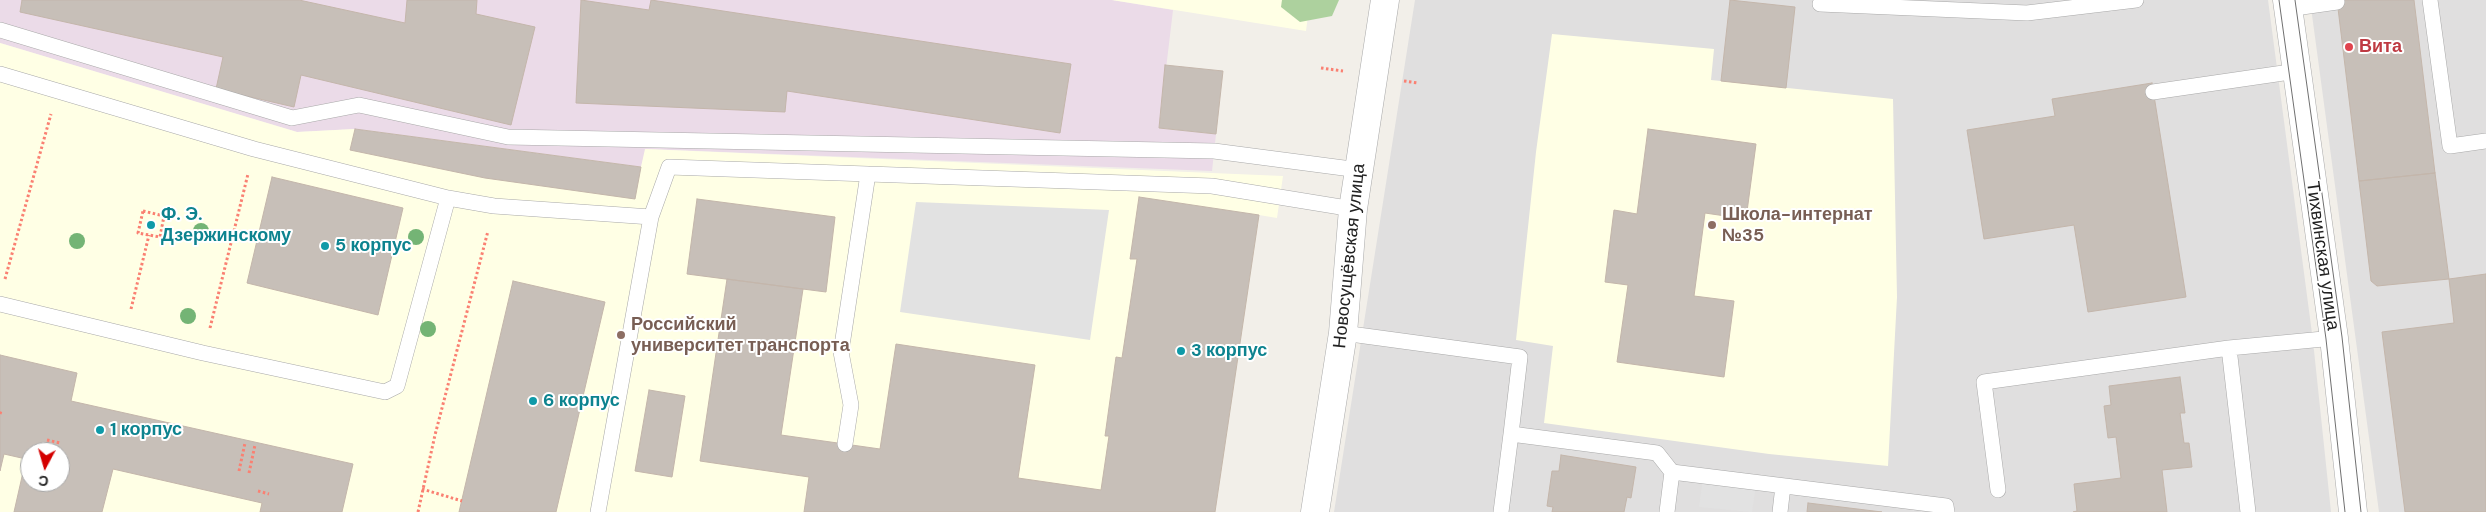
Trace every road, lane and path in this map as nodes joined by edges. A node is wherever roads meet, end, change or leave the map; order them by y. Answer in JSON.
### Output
{"nodes":[{"id":1,"x":1385,"y":0,"type":"edge"},
{"id":2,"x":2136,"y":0,"type":"edge"},
{"id":3,"x":2430,"y":0,"type":"edge"},
{"id":4,"x":2337,"y":2,"type":"dead end"},
{"id":5,"x":1820,"y":4,"type":"dead end"},
{"id":6,"x":2287,"y":4,"type":"edge"},
{"id":7,"x":2026,"y":7,"type":"edge"},
{"id":8,"x":0,"y":30,"type":"edge"},
{"id":9,"x":1321,"y":68,"type":"dead end"},
{"id":10,"x":2297,"y":71,"type":"junction"},
{"id":11,"x":1351,"y":73,"type":"dead end"},
{"id":12,"x":0,"y":74,"type":"edge"},
{"id":13,"x":1403,"y":80,"type":"dead end"},
{"id":14,"x":1418,"y":83,"type":"dead end"},
{"id":15,"x":57,"y":92,"type":"junction"},
{"id":16,"x":2153,"y":92,"type":"dead end"},
{"id":17,"x":2486,"y":141,"type":"edge"},
{"id":18,"x":254,"y":149,"type":"junction"},
{"id":19,"x":1359,"y":170,"type":"junction"},
{"id":20,"x":868,"y":174,"type":"junction"},
{"id":21,"x":448,"y":198,"type":"junction"},
{"id":22,"x":494,"y":206,"type":"junction"},
{"id":23,"x":1353,"y":209,"type":"junction"},
{"id":24,"x":650,"y":217,"type":"junction"},
{"id":25,"x":149,"y":235,"type":"junction"},
{"id":26,"x":5,"y":280,"type":"dead end"},
{"id":27,"x":0,"y":304,"type":"edge"},
{"id":28,"x":1343,"y":333,"type":"junction"},
{"id":29,"x":125,"y":334,"type":"junction"},
{"id":30,"x":2334,"y":338,"type":"junction"},
{"id":31,"x":2229,"y":348,"type":"junction"},
{"id":32,"x":203,"y":353,"type":"junction"},
{"id":33,"x":1511,"y":434,"type":"junction"},
{"id":34,"x":47,"y":440,"type":"dead end"},
{"id":35,"x":56,"y":442,"type":"edge"},
{"id":36,"x":245,"y":443,"type":"joint"},
{"id":37,"x":845,"y":444,"type":"dead end"},
{"id":38,"x":255,"y":445,"type":"dead end"},
{"id":39,"x":1672,"y":472,"type":"junction"},
{"id":40,"x":249,"y":473,"type":"dead end"},
{"id":41,"x":1783,"y":486,"type":"junction"},
{"id":42,"x":422,"y":489,"type":"junction"},
{"id":43,"x":1998,"y":490,"type":"dead end"},
{"id":44,"x":258,"y":491,"type":"dead end"},
{"id":45,"x":269,"y":494,"type":"dead end"},
{"id":46,"x":462,"y":500,"type":"dead end"},
{"id":47,"x":418,"y":512,"type":"edge"},
{"id":48,"x":598,"y":512,"type":"edge"},
{"id":49,"x":1315,"y":512,"type":"edge"},
{"id":50,"x":1500,"y":512,"type":"edge"},
{"id":51,"x":1666,"y":512,"type":"edge"},
{"id":52,"x":1780,"y":512,"type":"edge"},
{"id":53,"x":1946,"y":512,"type":"edge"},
{"id":54,"x":2248,"y":512,"type":"edge"},
{"id":55,"x":2354,"y":512,"type":"edge"}],
"edges":[{"from":1,"to":19,"type":"street","name":"Новосущёвская улица"},
{"from":2,"to":7,"type":"lane"},
{"from":3,"to":17,"type":"lane"},
{"from":4,"to":6,"type":"lane"},
{"from":5,"to":7,"type":"lane"},
{"from":6,"to":10,"type":"street","name":"Тихвинская улица"},
{"from":8,"to":19,"type":"lane"},
{"from":9,"to":11,"type":"path"},
{"from":10,"to":16,"type":"lane"},
{"from":10,"to":30,"type":"street","name":"Тихвинская улица"},
{"from":12,"to":15,"type":"lane"},
{"from":13,"to":14,"type":"path"},
{"from":15,"to":18,"type":"lane"},
{"from":15,"to":26,"type":"path"},
{"from":18,"to":21,"type":"lane"},
{"from":18,"to":32,"type":"path"},
{"from":19,"to":23,"type":"street","name":"Новосущёвская улица"},
{"from":20,"to":23,"type":"lane"},
{"from":20,"to":24,"type":"lane"},
{"from":20,"to":37,"type":"lane"},
{"from":21,"to":22,"type":"lane"},
{"from":21,"to":32,"type":"lane"},
{"from":22,"to":24,"type":"lane"},
{"from":22,"to":42,"type":"path"},
{"from":23,"to":28,"type":"street","name":"Новосущёвская улица"},
{"from":24,"to":48,"type":"lane"},
{"from":25,"to":25,"type":"path"},
{"from":25,"to":29,"type":"path"},
{"from":27,"to":29,"type":"lane"},
{"from":28,"to":33,"type":"lane"},
{"from":28,"to":49,"type":"street","name":"Новосущёвская улица"},
{"from":29,"to":32,"type":"lane"},
{"from":30,"to":31,"type":"lane"},
{"from":30,"to":55,"type":"street","name":"Тихвинская улица"},
{"from":31,"to":43,"type":"lane"},
{"from":31,"to":54,"type":"lane"},
{"from":33,"to":39,"type":"lane"},
{"from":33,"to":50,"type":"lane"},
{"from":34,"to":35,"type":"path"},
{"from":36,"to":36,"type":"path"},
{"from":38,"to":40,"type":"path"},
{"from":39,"to":41,"type":"lane"},
{"from":39,"to":51,"type":"lane"},
{"from":41,"to":52,"type":"lane"},
{"from":41,"to":53,"type":"lane"},
{"from":42,"to":46,"type":"path"},
{"from":42,"to":47,"type":"path"},
{"from":44,"to":45,"type":"path"}]}
